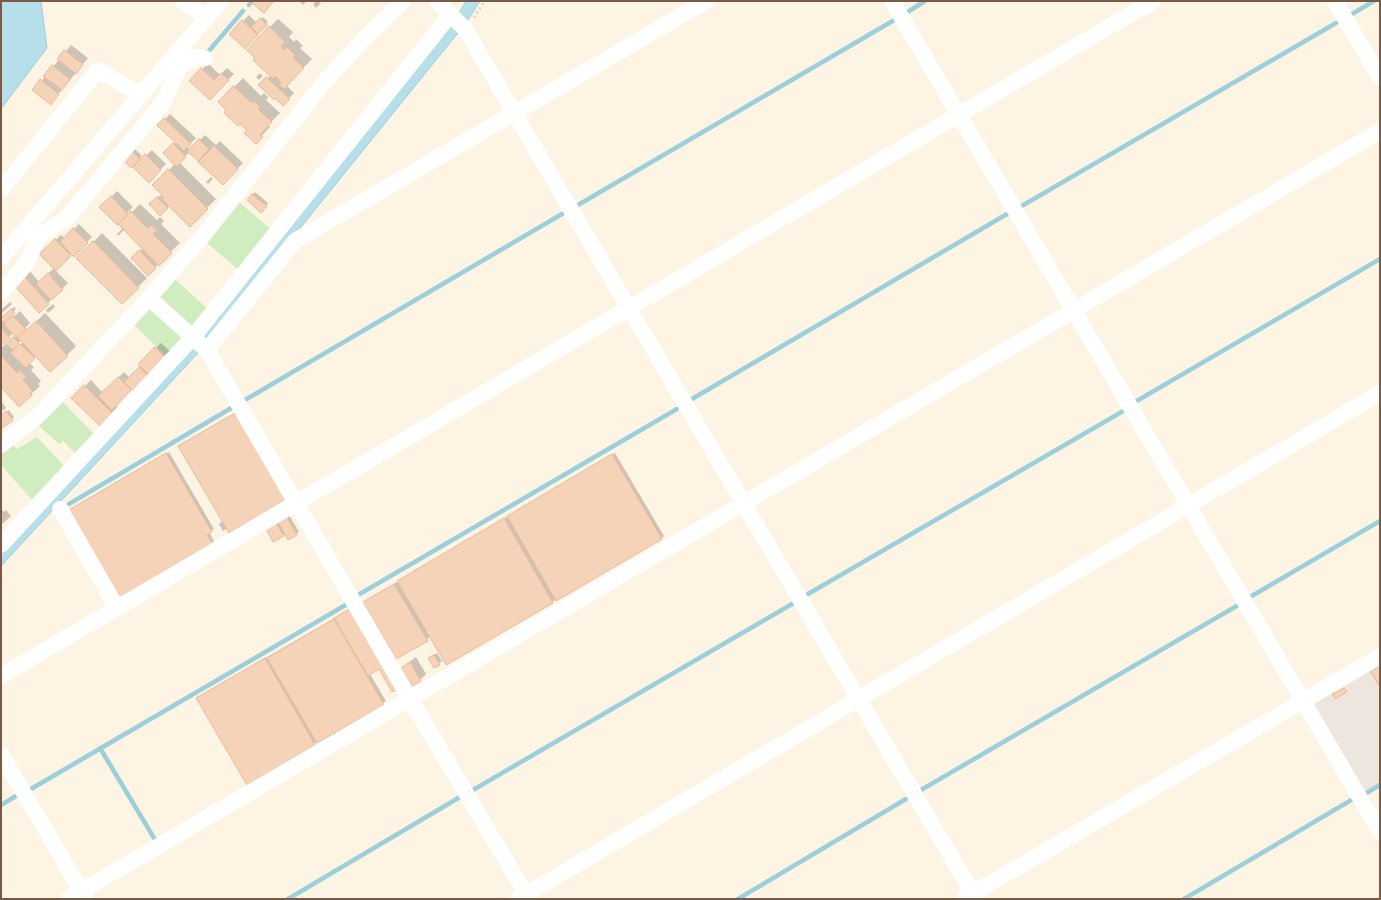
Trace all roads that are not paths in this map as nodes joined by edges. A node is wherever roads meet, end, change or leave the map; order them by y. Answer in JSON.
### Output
{"nodes":[{"id":1,"x":183,"y":1,"type":"edge"},
{"id":2,"x":221,"y":1,"type":"edge"},
{"id":3,"x":403,"y":1,"type":"edge"},
{"id":4,"x":437,"y":1,"type":"edge"},
{"id":5,"x":706,"y":1,"type":"edge"},
{"id":6,"x":892,"y":1,"type":"edge"},
{"id":7,"x":1154,"y":1,"type":"edge"},
{"id":8,"x":1335,"y":1,"type":"edge"},
{"id":9,"x":452,"y":16,"type":"junction"},
{"id":10,"x":207,"y":18,"type":"junction"},
{"id":11,"x":205,"y":58,"type":"dead end"},
{"id":12,"x":175,"y":63,"type":"junction"},
{"id":13,"x":1380,"y":78,"type":"edge"},
{"id":14,"x":141,"y":95,"type":"junction"},
{"id":15,"x":514,"y":113,"type":"junction"},
{"id":16,"x":960,"y":116,"type":"junction"},
{"id":17,"x":1380,"y":131,"type":"edge"},
{"id":18,"x":1,"y":190,"type":"edge"},
{"id":19,"x":32,"y":233,"type":"junction"},
{"id":20,"x":1,"y":258,"type":"edge"},
{"id":21,"x":1,"y":293,"type":"edge"},
{"id":22,"x":149,"y":298,"type":"junction"},
{"id":23,"x":629,"y":308,"type":"junction"},
{"id":24,"x":1074,"y":310,"type":"junction"},
{"id":25,"x":194,"y":338,"type":"junction"},
{"id":26,"x":207,"y":350,"type":"junction"},
{"id":27,"x":1380,"y":393,"type":"edge"},
{"id":28,"x":1,"y":445,"type":"edge"},
{"id":29,"x":297,"y":503,"type":"junction"},
{"id":30,"x":744,"y":504,"type":"junction"},
{"id":31,"x":1187,"y":505,"type":"junction"},
{"id":32,"x":60,"y":509,"type":"dead end"},
{"id":33,"x":1,"y":545,"type":"edge"},
{"id":34,"x":117,"y":608,"type":"junction"},
{"id":35,"x":1380,"y":656,"type":"edge"},
{"id":36,"x":1,"y":676,"type":"edge"},
{"id":37,"x":858,"y":698,"type":"junction"},
{"id":38,"x":410,"y":699,"type":"junction"},
{"id":39,"x":1303,"y":700,"type":"junction"},
{"id":40,"x":1,"y":754,"type":"edge"},
{"id":41,"x":1380,"y":832,"type":"edge"},
{"id":42,"x":79,"y":896,"type":"edge"},
{"id":43,"x":524,"y":897,"type":"edge"},
{"id":44,"x":970,"y":897,"type":"edge"}],
"edges":[{"from":1,"to":10,"type":"street"},
{"from":2,"to":10,"type":"street"},
{"from":3,"to":22,"type":"street"},
{"from":4,"to":9,"type":"street"},
{"from":5,"to":15,"type":"street"},
{"from":6,"to":16,"type":"street"},
{"from":7,"to":16,"type":"street"},
{"from":8,"to":13,"type":"street"},
{"from":9,"to":15,"type":"street"},
{"from":9,"to":25,"type":"street"},
{"from":10,"to":12,"type":"street"},
{"from":11,"to":12,"type":"street"},
{"from":12,"to":14,"type":"street"},
{"from":12,"to":19,"type":"street"},
{"from":14,"to":18,"type":"street"},
{"from":14,"to":19,"type":"street"},
{"from":15,"to":23,"type":"street"},
{"from":15,"to":26,"type":"street"},
{"from":16,"to":23,"type":"street"},
{"from":16,"to":24,"type":"street"},
{"from":17,"to":24,"type":"street"},
{"from":19,"to":20,"type":"street"},
{"from":19,"to":21,"type":"street"},
{"from":22,"to":25,"type":"street"},
{"from":22,"to":28,"type":"street"},
{"from":23,"to":29,"type":"street"},
{"from":23,"to":30,"type":"street"},
{"from":24,"to":30,"type":"street"},
{"from":24,"to":31,"type":"street"},
{"from":25,"to":26,"type":"street"},
{"from":25,"to":33,"type":"street"},
{"from":26,"to":29,"type":"street"},
{"from":27,"to":31,"type":"street"},
{"from":29,"to":34,"type":"street"},
{"from":29,"to":38,"type":"street"},
{"from":30,"to":37,"type":"street"},
{"from":30,"to":38,"type":"street"},
{"from":31,"to":37,"type":"street"},
{"from":31,"to":39,"type":"street"},
{"from":32,"to":34,"type":"street"},
{"from":34,"to":36,"type":"street"},
{"from":35,"to":39,"type":"street"},
{"from":37,"to":43,"type":"street"},
{"from":37,"to":44,"type":"street"},
{"from":38,"to":42,"type":"street"},
{"from":38,"to":43,"type":"street"},
{"from":39,"to":41,"type":"street"},
{"from":39,"to":44,"type":"street"},
{"from":40,"to":42,"type":"street"}]}
